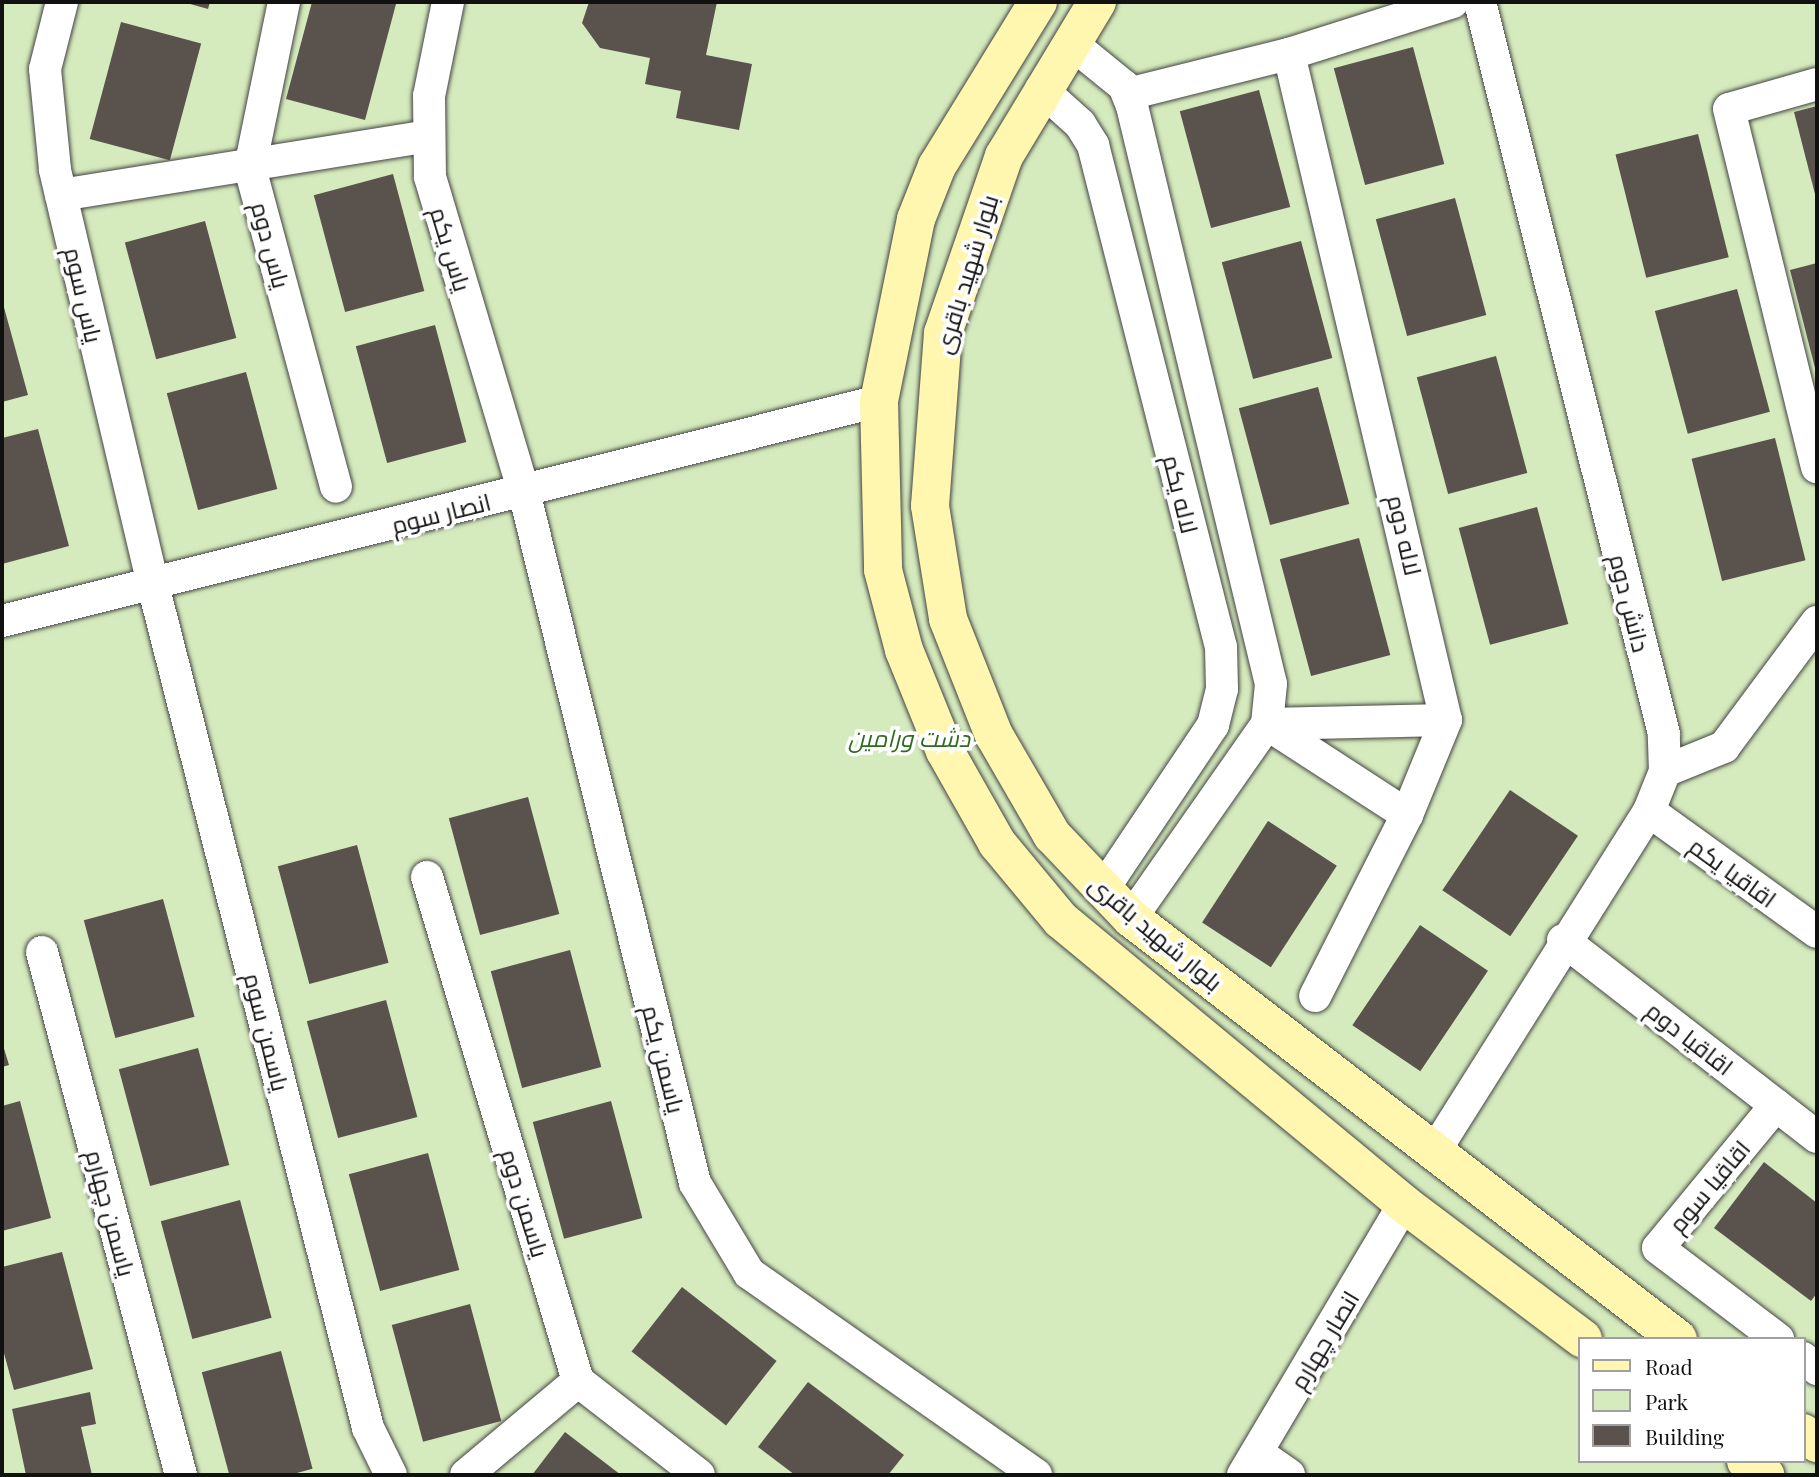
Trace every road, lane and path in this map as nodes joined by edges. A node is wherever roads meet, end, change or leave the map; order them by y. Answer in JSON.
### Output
{"nodes":[{"id":1,"x":62,"y":2,"type":"edge"},
{"id":2,"x":284,"y":2,"type":"edge"},
{"id":3,"x":448,"y":2,"type":"edge"},
{"id":4,"x":1038,"y":2,"type":"edge"},
{"id":5,"x":1097,"y":2,"type":"edge"},
{"id":6,"x":1453,"y":2,"type":"edge"},
{"id":7,"x":1480,"y":2,"type":"edge"},
{"id":8,"x":1071,"y":43,"type":"junction"},
{"id":9,"x":1289,"y":54,"type":"junction"},
{"id":10,"x":1817,"y":84,"type":"edge"},
{"id":11,"x":1041,"y":89,"type":"junction"},
{"id":12,"x":1128,"y":94,"type":"junction"},
{"id":13,"x":428,"y":136,"type":"junction"},
{"id":14,"x":250,"y":168,"type":"junction"},
{"id":15,"x":61,"y":195,"type":"junction"},
{"id":16,"x":879,"y":401,"type":"junction"},
{"id":17,"x":1817,"y":467,"type":"edge"},
{"id":18,"x":336,"y":487,"type":"dead end"},
{"id":19,"x":524,"y":492,"type":"junction"},
{"id":20,"x":153,"y":585,"type":"junction"},
{"id":21,"x":2,"y":621,"type":"edge"},
{"id":22,"x":1817,"y":622,"type":"edge"},
{"id":23,"x":1446,"y":720,"type":"junction"},
{"id":24,"x":1267,"y":724,"type":"junction"},
{"id":25,"x":1665,"y":771,"type":"junction"},
{"id":26,"x":1649,"y":811,"type":"junction"},
{"id":27,"x":1407,"y":815,"type":"junction"},
{"id":28,"x":427,"y":877,"type":"dead end"},
{"id":29,"x":1102,"y":891,"type":"junction"},
{"id":30,"x":1131,"y":918,"type":"junction"},
{"id":31,"x":1817,"y":932,"type":"edge"},
{"id":32,"x":1563,"y":940,"type":"junction"},
{"id":33,"x":42,"y":951,"type":"dead end"},
{"id":34,"x":1315,"y":996,"type":"dead end"},
{"id":35,"x":1776,"y":1105,"type":"junction"},
{"id":36,"x":1817,"y":1137,"type":"edge"},
{"id":37,"x":1433,"y":1154,"type":"junction"},
{"id":38,"x":1404,"y":1204,"type":"junction"},
{"id":39,"x":1580,"y":1337,"type":"edge"},
{"id":40,"x":1675,"y":1337,"type":"edge"},
{"id":41,"x":1775,"y":1337,"type":"edge"},
{"id":42,"x":579,"y":1381,"type":"junction"},
{"id":43,"x":1749,"y":1463,"type":"edge"},
{"id":44,"x":1250,"y":1464,"type":"edge"},
{"id":45,"x":181,"y":1475,"type":"edge"},
{"id":46,"x":391,"y":1475,"type":"edge"},
{"id":47,"x":466,"y":1475,"type":"edge"},
{"id":48,"x":699,"y":1475,"type":"edge"},
{"id":49,"x":1036,"y":1475,"type":"edge"},
{"id":50,"x":1289,"y":1475,"type":"edge"},
{"id":51,"x":1765,"y":1475,"type":"edge"}],
"edges":[{"from":1,"to":15,"type":"street","name":"یاس سوم"},
{"from":2,"to":14,"type":"street","name":"یاس دوم"},
{"from":3,"to":13,"type":"street","name":"یاس یکم"},
{"from":4,"to":16,"type":"street","name":"بلوار شهید باقری"},
{"from":5,"to":8,"type":"street","name":"بلوار شهید باقری"},
{"from":6,"to":9,"type":"street"},
{"from":7,"to":25,"type":"street","name":"دانش دوم"},
{"from":8,"to":11,"type":"street","name":"بلوار شهید باقری"},
{"from":8,"to":12,"type":"street"},
{"from":9,"to":12,"type":"street"},
{"from":9,"to":23,"type":"street","name":"لاله دوم"},
{"from":10,"to":17,"type":"street"},
{"from":11,"to":29,"type":"street","name":"بلوار شهید باقری"},
{"from":11,"to":29,"type":"street","name":"لاله یکم"},
{"from":12,"to":24,"type":"street"},
{"from":13,"to":14,"type":"street"},
{"from":13,"to":19,"type":"street","name":"یاس یکم"},
{"from":14,"to":15,"type":"street"},
{"from":14,"to":18,"type":"street","name":"یاس دوم"},
{"from":15,"to":20,"type":"street","name":"یاس سوم"},
{"from":16,"to":19,"type":"street","name":"انصار سوم"},
{"from":16,"to":38,"type":"street","name":"بلوار شهید باقری"},
{"from":19,"to":20,"type":"street","name":"انصار سوم"},
{"from":19,"to":49,"type":"street","name":"یاسمن یکم"},
{"from":20,"to":21,"type":"street","name":"انصار سوم"},
{"from":20,"to":46,"type":"street","name":"یاسمن سوم"},
{"from":22,"to":25,"type":"street"},
{"from":23,"to":24,"type":"street"},
{"from":23,"to":27,"type":"street"},
{"from":24,"to":27,"type":"street"},
{"from":24,"to":30,"type":"street"},
{"from":25,"to":26,"type":"street","name":"دانش دوم"},
{"from":26,"to":31,"type":"street","name":"اقاقیا یکم"},
{"from":26,"to":32,"type":"street","name":"دانش دوم"},
{"from":27,"to":34,"type":"street"},
{"from":28,"to":42,"type":"street","name":"یاسمن دوم"},
{"from":29,"to":30,"type":"street","name":"بلوار شهید باقری"},
{"from":30,"to":37,"type":"street","name":"بلوار شهید باقری"},
{"from":32,"to":35,"type":"street","name":"اقاقیا دوم"},
{"from":32,"to":37,"type":"street","name":"دانش دوم"},
{"from":33,"to":45,"type":"street","name":"یاسمن چهارم"},
{"from":35,"to":36,"type":"street","name":"اقاقیا دوم"},
{"from":35,"to":41,"type":"street","name":"اقاقیا سوم"},
{"from":37,"to":38,"type":"street"},
{"from":37,"to":40,"type":"street","name":"بلوار شهید باقری"},
{"from":38,"to":39,"type":"street","name":"بلوار شهید باقری"},
{"from":38,"to":44,"type":"street","name":"انصار چهارم"},
{"from":42,"to":47,"type":"street"},
{"from":42,"to":48,"type":"street"},
{"from":43,"to":51,"type":"street"},
{"from":44,"to":50,"type":"street"}]}
